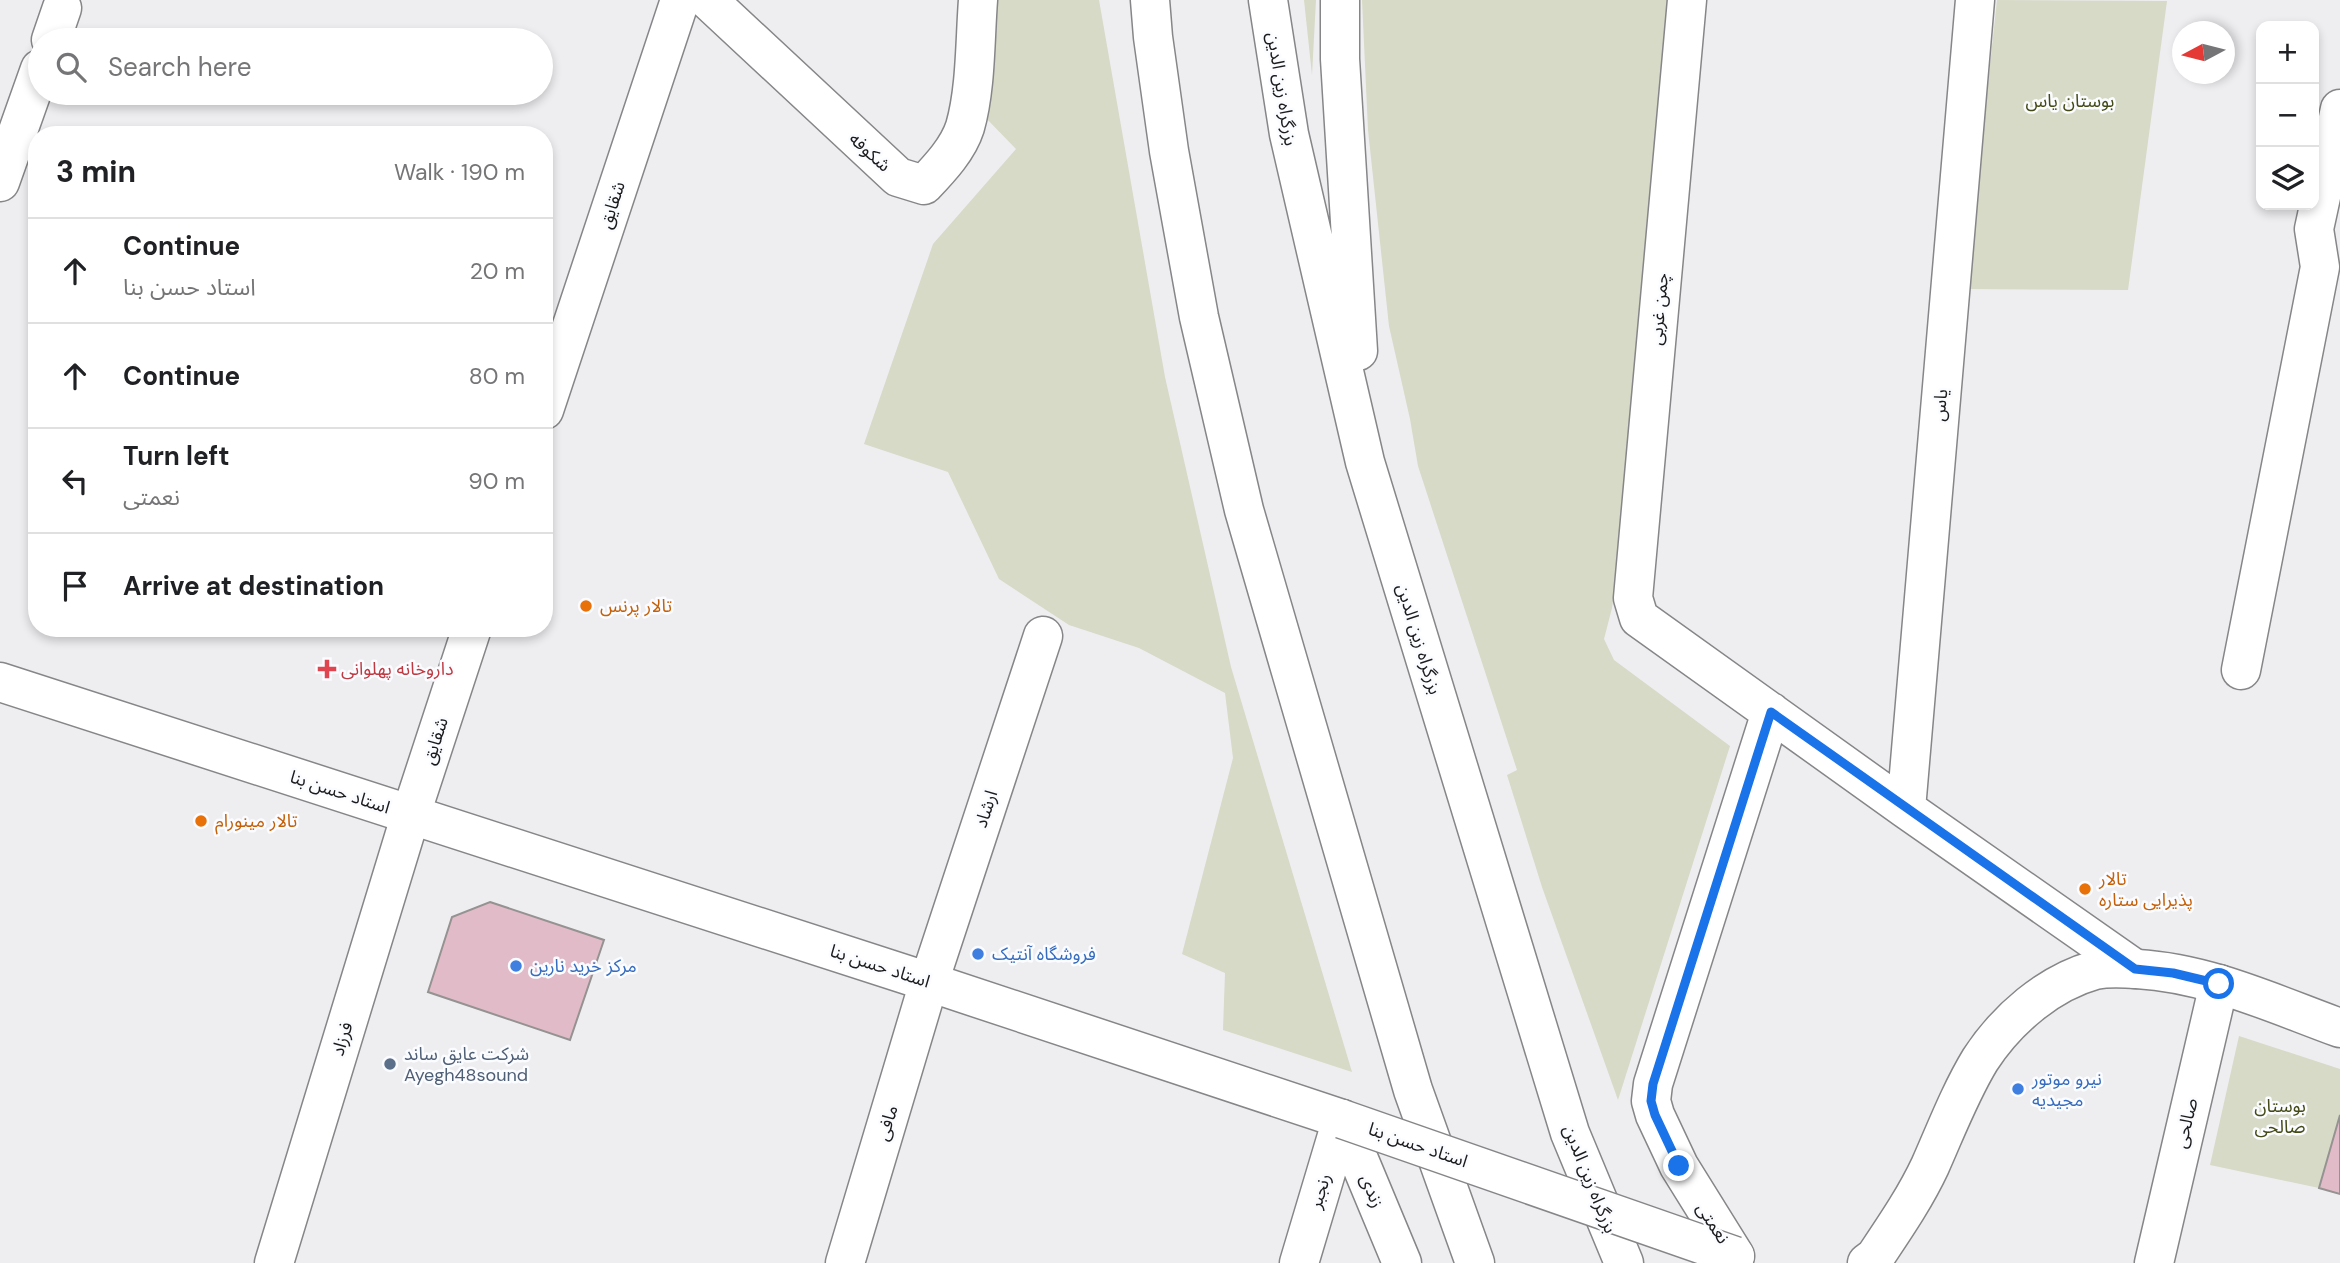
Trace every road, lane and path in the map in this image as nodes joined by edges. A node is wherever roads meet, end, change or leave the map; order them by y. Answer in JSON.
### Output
{"nodes":[{"id":1,"x":680,"y":0,"type":"edge"},
{"id":2,"x":708,"y":0,"type":"edge"},
{"id":3,"x":978,"y":0,"type":"edge"},
{"id":4,"x":1145,"y":0,"type":"edge"},
{"id":5,"x":1150,"y":0,"type":"edge"},
{"id":6,"x":1268,"y":0,"type":"edge"},
{"id":7,"x":1340,"y":0,"type":"edge"},
{"id":8,"x":1687,"y":0,"type":"edge"},
{"id":9,"x":1975,"y":0,"type":"edge"},
{"id":10,"x":1153,"y":37,"type":"junction"},
{"id":11,"x":28,"y":103,"type":"edge"},
{"id":12,"x":2340,"y":109,"type":"edge"},
{"id":13,"x":0,"y":182,"type":"edge"},
{"id":14,"x":2330,"y":269,"type":"edge"},
{"id":15,"x":553,"y":383,"type":"edge"},
{"id":16,"x":1365,"y":462,"type":"junction"},
{"id":17,"x":1043,"y":636,"type":"dead end"},
{"id":18,"x":469,"y":637,"type":"edge"},
{"id":19,"x":2241,"y":670,"type":"dead end"},
{"id":20,"x":0,"y":682,"type":"edge"},
{"id":21,"x":1771,"y":712,"type":"junction"},
{"id":22,"x":1906,"y":809,"type":"junction"},
{"id":23,"x":411,"y":814,"type":"junction"},
{"id":24,"x":2135,"y":969,"type":"junction"},
{"id":25,"x":929,"y":982,"type":"junction"},
{"id":26,"x":2219,"y":984,"type":"junction"},
{"id":27,"x":2340,"y":1027,"type":"edge"},
{"id":28,"x":1342,"y":1119,"type":"junction"},
{"id":29,"x":1745,"y":1260,"type":"edge"},
{"id":30,"x":274,"y":1263,"type":"edge"},
{"id":31,"x":845,"y":1263,"type":"edge"},
{"id":32,"x":1299,"y":1263,"type":"edge"},
{"id":33,"x":1402,"y":1263,"type":"edge"},
{"id":34,"x":1475,"y":1263,"type":"edge"},
{"id":35,"x":1623,"y":1263,"type":"edge"},
{"id":36,"x":1867,"y":1263,"type":"edge"},
{"id":37,"x":2154,"y":1263,"type":"edge"}],
"edges":[{"from":1,"to":15,"type":"main road","name":"شقایق"},
{"from":2,"to":3,"type":"main road","name":"شکوفه"},
{"from":4,"to":10,"type":"main road"},
{"from":5,"to":10,"type":"main road"},
{"from":6,"to":16,"type":"main road","name":"بزرگراه زین الدین"},
{"from":7,"to":16,"type":"main road"},
{"from":8,"to":21,"type":"main road","name":"چمن غربی"},
{"from":9,"to":22,"type":"main road","name":"یاس"},
{"from":10,"to":34,"type":"main road"},
{"from":11,"to":13,"type":"main road"},
{"from":12,"to":14,"type":"main road"},
{"from":14,"to":19,"type":"main road"},
{"from":16,"to":35,"type":"main road","name":"بزرگراه زین الدین"},
{"from":17,"to":25,"type":"main road","name":"ارشاد"},
{"from":18,"to":23,"type":"main road","name":"شقایق"},
{"from":20,"to":23,"type":"main road","name":"استاد حسن بنا"},
{"from":21,"to":22,"type":"main road"},
{"from":21,"to":29,"type":"main road","name":"نعمتی"},
{"from":22,"to":24,"type":"main road"},
{"from":23,"to":25,"type":"main road","name":"استاد حسن بنا"},
{"from":23,"to":30,"type":"main road","name":"فرزاد"},
{"from":24,"to":26,"type":"main road"},
{"from":24,"to":36,"type":"main road"},
{"from":25,"to":28,"type":"main road","name":"استاد حسن بنا"},
{"from":25,"to":31,"type":"main road","name":"مافی"},
{"from":26,"to":27,"type":"main road"},
{"from":26,"to":37,"type":"main road","name":"صالحی"},
{"from":28,"to":29,"type":"main road","name":"استاد حسن بنا","bridge":true},
{"from":28,"to":32,"type":"main road","name":"رنجبر"},
{"from":28,"to":33,"type":"main road","name":"زندی"}]}
